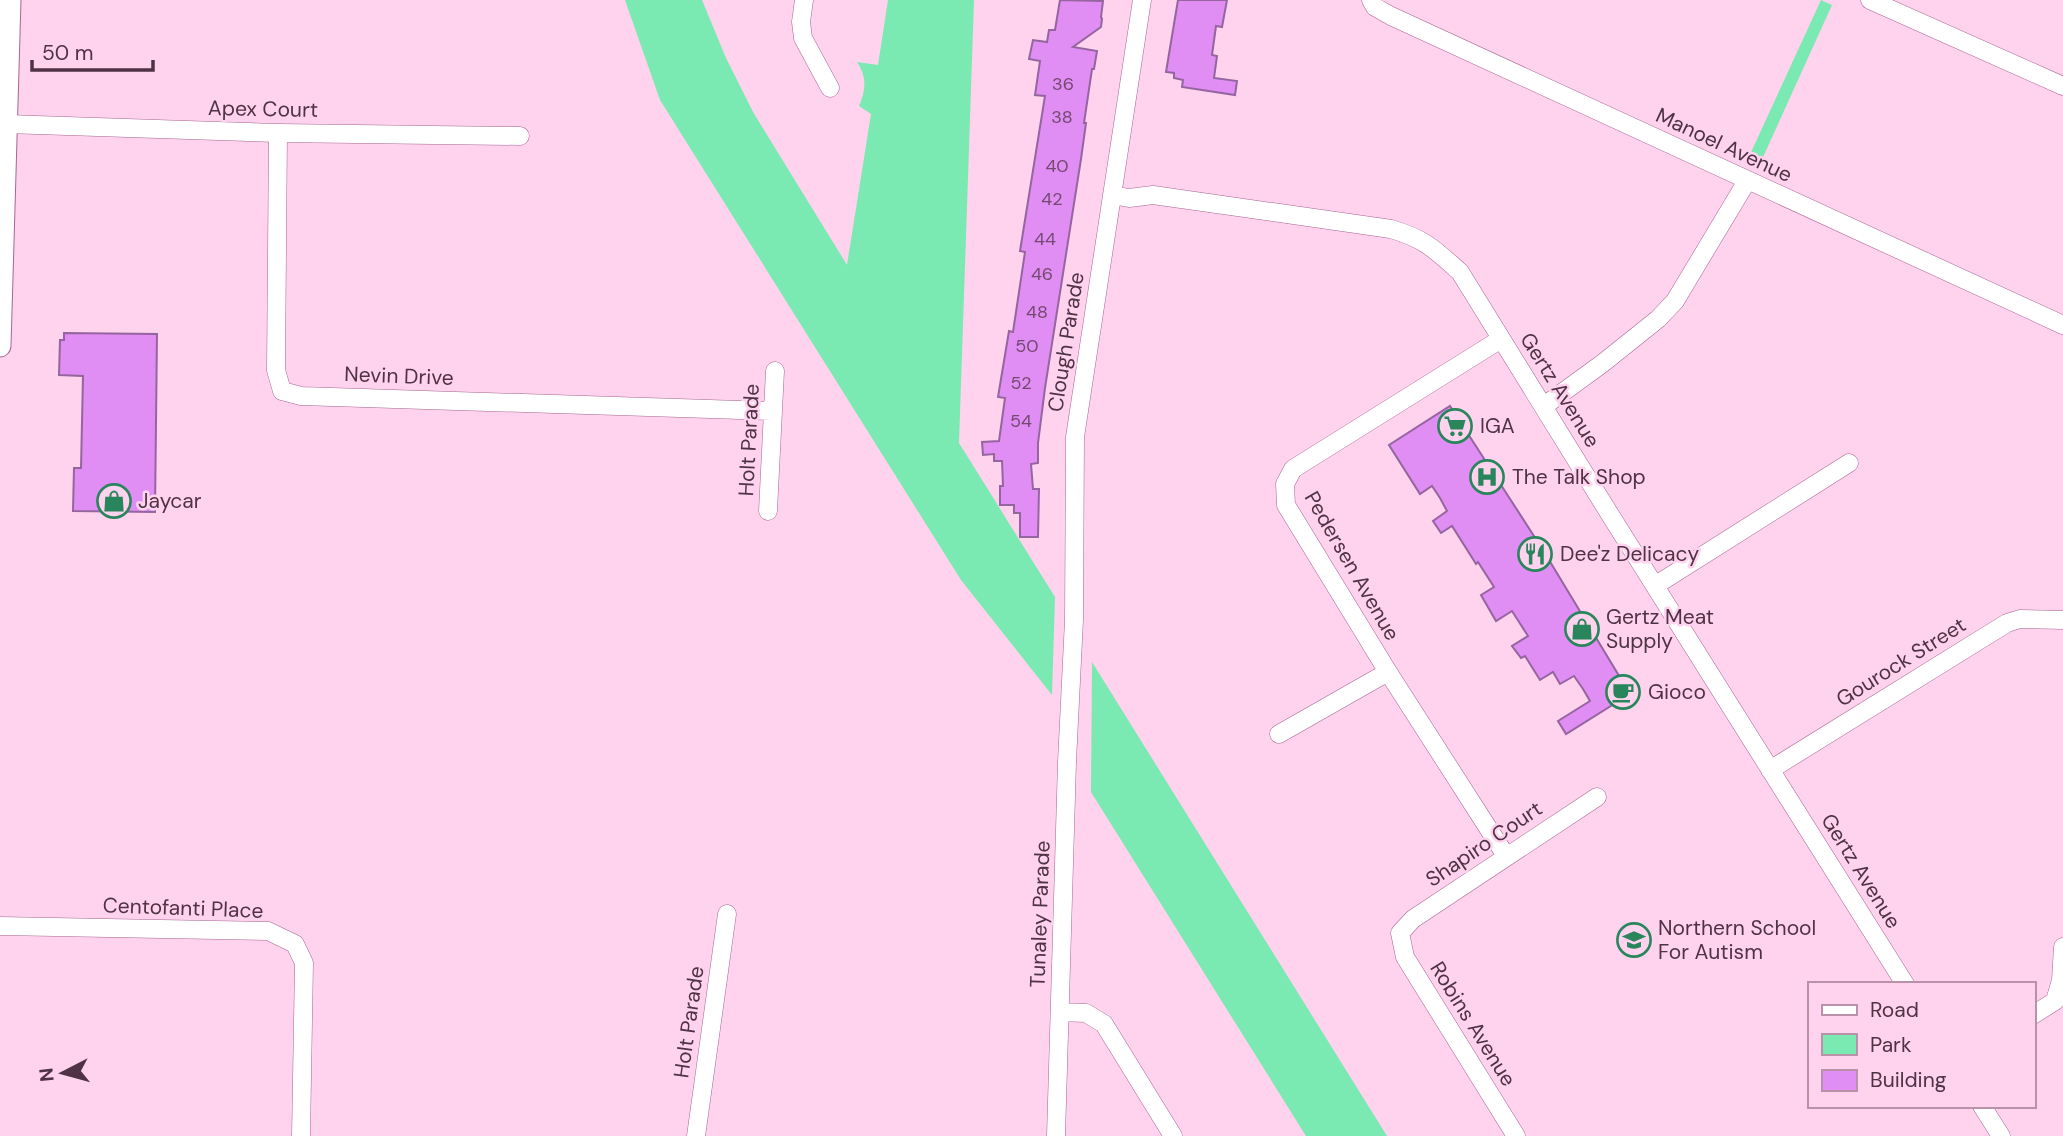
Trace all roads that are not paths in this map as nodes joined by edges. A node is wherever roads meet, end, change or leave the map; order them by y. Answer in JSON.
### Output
{"nodes":[{"id":1,"x":10,"y":0,"type":"edge"},
{"id":2,"x":804,"y":0,"type":"edge"},
{"id":3,"x":1142,"y":0,"type":"edge"},
{"id":4,"x":1371,"y":0,"type":"edge"},
{"id":5,"x":1870,"y":0,"type":"edge"},
{"id":6,"x":2063,"y":86,"type":"edge"},
{"id":7,"x":830,"y":88,"type":"dead end"},
{"id":8,"x":6,"y":124,"type":"junction"},
{"id":9,"x":278,"y":133,"type":"junction"},
{"id":10,"x":520,"y":136,"type":"dead end"},
{"id":11,"x":1746,"y":181,"type":"junction"},
{"id":12,"x":1113,"y":188,"type":"junction"},
{"id":13,"x":2063,"y":325,"type":"edge"},
{"id":14,"x":1501,"y":339,"type":"junction"},
{"id":15,"x":0,"y":346,"type":"edge"},
{"id":16,"x":775,"y":371,"type":"dead end"},
{"id":17,"x":1544,"y":406,"type":"junction"},
{"id":18,"x":773,"y":411,"type":"junction"},
{"id":19,"x":1849,"y":463,"type":"dead end"},
{"id":20,"x":768,"y":511,"type":"dead end"},
{"id":21,"x":1656,"y":585,"type":"junction"},
{"id":22,"x":2063,"y":620,"type":"edge"},
{"id":23,"x":1388,"y":672,"type":"junction"},
{"id":24,"x":1070,"y":693,"type":"joint"},
{"id":25,"x":1279,"y":734,"type":"dead end"},
{"id":26,"x":1770,"y":770,"type":"junction"},
{"id":27,"x":1597,"y":797,"type":"dead end"},
{"id":28,"x":1506,"y":856,"type":"junction"},
{"id":29,"x":727,"y":914,"type":"dead end"},
{"id":30,"x":0,"y":926,"type":"edge"},
{"id":31,"x":1400,"y":933,"type":"joint"},
{"id":32,"x":2063,"y":947,"type":"edge"},
{"id":33,"x":1904,"y":982,"type":"edge"},
{"id":34,"x":1060,"y":1012,"type":"junction"},
{"id":35,"x":2035,"y":1015,"type":"edge"},
{"id":36,"x":1983,"y":1108,"type":"edge"},
{"id":37,"x":302,"y":1136,"type":"edge"},
{"id":38,"x":696,"y":1136,"type":"edge"},
{"id":39,"x":1056,"y":1136,"type":"edge"},
{"id":40,"x":1173,"y":1136,"type":"edge"},
{"id":41,"x":1516,"y":1136,"type":"edge"},
{"id":42,"x":2001,"y":1136,"type":"edge"}],
"edges":[{"from":1,"to":8,"type":"main road"},
{"from":2,"to":7,"type":"street"},
{"from":3,"to":12,"type":"street","name":"Clough Parade"},
{"from":4,"to":11,"type":"street","name":"Manoel Avenue"},
{"from":5,"to":6,"type":"street"},
{"from":8,"to":9,"type":"street","name":"Apex Court"},
{"from":8,"to":15,"type":"main road"},
{"from":9,"to":10,"type":"street","name":"Apex Court"},
{"from":9,"to":18,"type":"street","name":"Nevin Drive"},
{"from":11,"to":13,"type":"street","name":"Manoel Avenue"},
{"from":11,"to":17,"type":"street"},
{"from":12,"to":14,"type":"street","name":"Gertz Avenue"},
{"from":12,"to":24,"type":"street","name":"Clough Parade"},
{"from":14,"to":17,"type":"street","name":"Gertz Avenue"},
{"from":14,"to":23,"type":"street","name":"Pedersen Avenue"},
{"from":16,"to":18,"type":"street","name":"Holt Parade"},
{"from":17,"to":21,"type":"street","name":"Gertz Avenue"},
{"from":18,"to":20,"type":"street","name":"Holt Parade"},
{"from":19,"to":21,"type":"street"},
{"from":21,"to":26,"type":"street","name":"Gertz Avenue"},
{"from":22,"to":26,"type":"street","name":"Gourock Street"},
{"from":23,"to":25,"type":"street"},
{"from":23,"to":28,"type":"street","name":"Pedersen Avenue"},
{"from":24,"to":34,"type":"street","name":"Tunaley Parade"},
{"from":26,"to":33,"type":"street","name":"Gertz Avenue"},
{"from":27,"to":28,"type":"street","name":"Shapiro Court"},
{"from":28,"to":31,"type":"street","name":"Shapiro Court"},
{"from":29,"to":38,"type":"street","name":"Holt Parade"},
{"from":30,"to":37,"type":"street","name":"Centofanti Place"},
{"from":31,"to":41,"type":"street","name":"Robins Avenue"},
{"from":32,"to":35,"type":"street"},
{"from":34,"to":39,"type":"street","name":"Tunaley Parade"},
{"from":34,"to":40,"type":"street"},
{"from":36,"to":42,"type":"street"}]}
